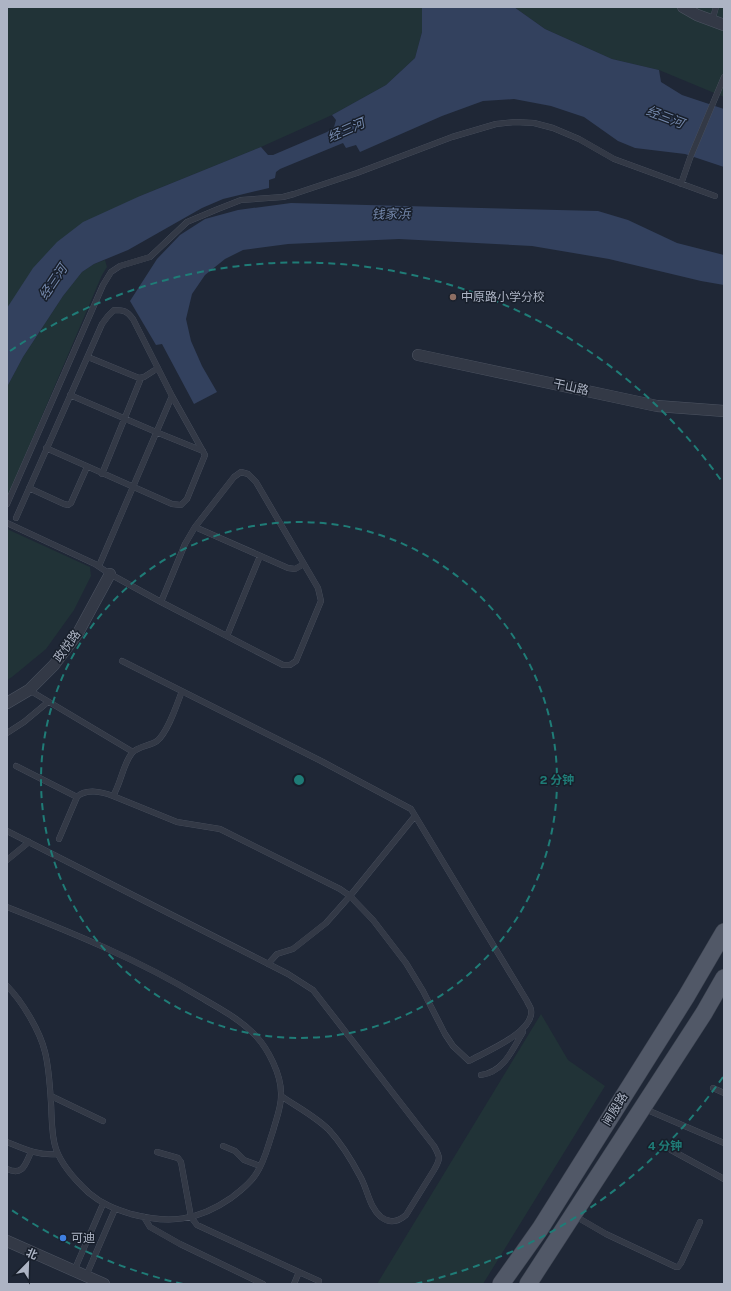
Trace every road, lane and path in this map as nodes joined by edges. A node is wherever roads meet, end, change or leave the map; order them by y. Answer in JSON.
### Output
{"nodes":[{"id":1,"x":683,"y":7,"type":"edge"},
{"id":2,"x":716,"y":7,"type":"edge"},
{"id":3,"x":712,"y":21,"type":"junction"},
{"id":4,"x":724,"y":25,"type":"edge"},
{"id":5,"x":724,"y":77,"type":"edge"},
{"id":6,"x":681,"y":184,"type":"junction"},
{"id":7,"x":715,"y":196,"type":"dead end"},
{"id":8,"x":418,"y":355,"type":"dead end"},
{"id":9,"x":88,"y":357,"type":"junction"},
{"id":10,"x":158,"y":368,"type":"junction"},
{"id":11,"x":141,"y":378,"type":"junction"},
{"id":12,"x":70,"y":395,"type":"junction"},
{"id":13,"x":172,"y":396,"type":"junction"},
{"id":14,"x":724,"y":411,"type":"edge"},
{"id":15,"x":124,"y":418,"type":"junction"},
{"id":16,"x":156,"y":432,"type":"junction"},
{"id":17,"x":46,"y":448,"type":"junction"},
{"id":18,"x":203,"y":451,"type":"junction"},
{"id":19,"x":87,"y":467,"type":"junction"},
{"id":20,"x":102,"y":474,"type":"junction"},
{"id":21,"x":132,"y":487,"type":"junction"},
{"id":22,"x":29,"y":488,"type":"junction"},
{"id":23,"x":7,"y":504,"type":"edge"},
{"id":24,"x":16,"y":518,"type":"dead end"},
{"id":25,"x":7,"y":523,"type":"edge"},
{"id":26,"x":195,"y":527,"type":"junction"},
{"id":27,"x":260,"y":556,"type":"junction"},
{"id":28,"x":304,"y":564,"type":"junction"},
{"id":29,"x":99,"y":566,"type":"junction"},
{"id":30,"x":110,"y":574,"type":"junction"},
{"id":31,"x":161,"y":602,"type":"junction"},
{"id":32,"x":227,"y":636,"type":"junction"},
{"id":33,"x":122,"y":661,"type":"dead end"},
{"id":34,"x":29,"y":690,"type":"junction"},
{"id":35,"x":182,"y":690,"type":"junction"},
{"id":36,"x":48,"y":702,"type":"junction"},
{"id":37,"x":7,"y":703,"type":"edge"},
{"id":38,"x":7,"y":733,"type":"edge"},
{"id":39,"x":133,"y":752,"type":"junction"},
{"id":40,"x":16,"y":766,"type":"dead end"},
{"id":41,"x":113,"y":796,"type":"junction"},
{"id":42,"x":77,"y":797,"type":"junction"},
{"id":43,"x":415,"y":816,"type":"junction"},
{"id":44,"x":7,"y":831,"type":"edge"},
{"id":45,"x":59,"y":839,"type":"dead end"},
{"id":46,"x":29,"y":842,"type":"junction"},
{"id":47,"x":7,"y":860,"type":"edge"},
{"id":48,"x":350,"y":896,"type":"junction"},
{"id":49,"x":7,"y":907,"type":"edge"},
{"id":50,"x":724,"y":932,"type":"edge"},
{"id":51,"x":268,"y":964,"type":"junction"},
{"id":52,"x":723,"y":981,"type":"edge"},
{"id":53,"x":7,"y":986,"type":"edge"},
{"id":54,"x":528,"y":1023,"type":"junction"},
{"id":55,"x":481,"y":1075,"type":"dead end"},
{"id":56,"x":713,"y":1088,"type":"dead end"},
{"id":57,"x":724,"y":1093,"type":"edge"},
{"id":58,"x":51,"y":1096,"type":"junction"},
{"id":59,"x":281,"y":1096,"type":"junction"},
{"id":60,"x":643,"y":1108,"type":"junction"},
{"id":61,"x":103,"y":1121,"type":"dead end"},
{"id":62,"x":7,"y":1142,"type":"edge"},
{"id":63,"x":724,"y":1143,"type":"edge"},
{"id":64,"x":223,"y":1146,"type":"dead end"},
{"id":65,"x":671,"y":1150,"type":"dead end"},
{"id":66,"x":31,"y":1152,"type":"junction"},
{"id":67,"x":157,"y":1152,"type":"dead end"},
{"id":68,"x":58,"y":1154,"type":"junction"},
{"id":69,"x":260,"y":1166,"type":"junction"},
{"id":70,"x":7,"y":1169,"type":"edge"},
{"id":71,"x":724,"y":1178,"type":"edge"},
{"id":72,"x":103,"y":1204,"type":"junction"},
{"id":73,"x":116,"y":1209,"type":"junction"},
{"id":74,"x":573,"y":1215,"type":"junction"},
{"id":75,"x":144,"y":1217,"type":"junction"},
{"id":76,"x":191,"y":1217,"type":"junction"},
{"id":77,"x":700,"y":1222,"type":"dead end"},
{"id":78,"x":7,"y":1241,"type":"edge"},
{"id":79,"x":74,"y":1271,"type":"junction"},
{"id":80,"x":299,"y":1272,"type":"junction"},
{"id":81,"x":94,"y":1281,"type":"edge"},
{"id":82,"x":319,"y":1282,"type":"dead end"},
{"id":83,"x":263,"y":1284,"type":"edge"},
{"id":84,"x":294,"y":1284,"type":"edge"},
{"id":85,"x":501,"y":1284,"type":"edge"},
{"id":86,"x":528,"y":1284,"type":"edge"}],
"edges":[{"from":1,"to":3,"type":"street"},
{"from":2,"to":3,"type":"lane"},
{"from":3,"to":4,"type":"street"},
{"from":5,"to":6,"type":"lane"},
{"from":6,"to":7,"type":"lane"},
{"from":6,"to":23,"type":"lane"},
{"from":8,"to":14,"type":"street","name":"干山路"},
{"from":9,"to":10,"type":"lane"},
{"from":9,"to":11,"type":"lane"},
{"from":9,"to":12,"type":"lane"},
{"from":10,"to":11,"type":"lane"},
{"from":10,"to":13,"type":"lane"},
{"from":11,"to":15,"type":"lane"},
{"from":12,"to":15,"type":"lane"},
{"from":12,"to":17,"type":"lane"},
{"from":13,"to":16,"type":"lane"},
{"from":13,"to":18,"type":"lane"},
{"from":15,"to":16,"type":"lane"},
{"from":15,"to":20,"type":"lane"},
{"from":16,"to":18,"type":"lane"},
{"from":16,"to":21,"type":"lane"},
{"from":17,"to":19,"type":"lane"},
{"from":17,"to":22,"type":"lane"},
{"from":18,"to":21,"type":"lane"},
{"from":19,"to":20,"type":"lane"},
{"from":19,"to":22,"type":"lane"},
{"from":20,"to":21,"type":"lane"},
{"from":21,"to":29,"type":"lane"},
{"from":22,"to":24,"type":"lane"},
{"from":25,"to":29,"type":"lane"},
{"from":26,"to":27,"type":"lane"},
{"from":26,"to":28,"type":"lane"},
{"from":26,"to":31,"type":"lane"},
{"from":27,"to":28,"type":"lane"},
{"from":27,"to":32,"type":"lane"},
{"from":28,"to":32,"type":"lane"},
{"from":29,"to":30,"type":"lane"},
{"from":30,"to":31,"type":"lane"},
{"from":30,"to":34,"type":"street","name":"政悦路"},
{"from":31,"to":32,"type":"lane"},
{"from":33,"to":35,"type":"lane"},
{"from":34,"to":36,"type":"lane"},
{"from":34,"to":37,"type":"street","name":"政悦路"},
{"from":35,"to":39,"type":"lane"},
{"from":35,"to":43,"type":"lane"},
{"from":36,"to":38,"type":"lane"},
{"from":36,"to":39,"type":"lane"},
{"from":39,"to":41,"type":"lane"},
{"from":40,"to":42,"type":"lane"},
{"from":41,"to":42,"type":"lane"},
{"from":41,"to":48,"type":"lane"},
{"from":42,"to":45,"type":"lane"},
{"from":43,"to":48,"type":"lane"},
{"from":43,"to":54,"type":"lane"},
{"from":44,"to":46,"type":"lane"},
{"from":46,"to":47,"type":"lane"},
{"from":46,"to":51,"type":"lane"},
{"from":48,"to":51,"type":"lane"},
{"from":48,"to":54,"type":"lane"},
{"from":49,"to":59,"type":"lane"},
{"from":50,"to":85,"type":"main road","name":"闸殷路"},
{"from":51,"to":59,"type":"lane"},
{"from":52,"to":60,"type":"main road","name":"闸殷路"},
{"from":53,"to":58,"type":"lane"},
{"from":54,"to":55,"type":"lane"},
{"from":56,"to":57,"type":"lane"},
{"from":58,"to":61,"type":"lane"},
{"from":58,"to":68,"type":"lane"},
{"from":59,"to":69,"type":"lane"},
{"from":60,"to":63,"type":"lane"},
{"from":60,"to":74,"type":"main road","name":"闸殷路"},
{"from":62,"to":66,"type":"lane"},
{"from":64,"to":69,"type":"lane"},
{"from":65,"to":71,"type":"lane"},
{"from":66,"to":68,"type":"lane"},
{"from":66,"to":70,"type":"lane"},
{"from":67,"to":76,"type":"lane"},
{"from":68,"to":72,"type":"lane"},
{"from":69,"to":76,"type":"lane"},
{"from":72,"to":73,"type":"lane"},
{"from":72,"to":79,"type":"lane"},
{"from":73,"to":75,"type":"lane"},
{"from":73,"to":81,"type":"lane"},
{"from":74,"to":77,"type":"lane"},
{"from":74,"to":86,"type":"main road","name":"闸殷路"},
{"from":75,"to":76,"type":"lane"},
{"from":75,"to":83,"type":"lane"},
{"from":76,"to":80,"type":"lane"},
{"from":78,"to":79,"type":"street"},
{"from":79,"to":81,"type":"street"},
{"from":80,"to":82,"type":"lane"},
{"from":80,"to":84,"type":"lane"}]}
